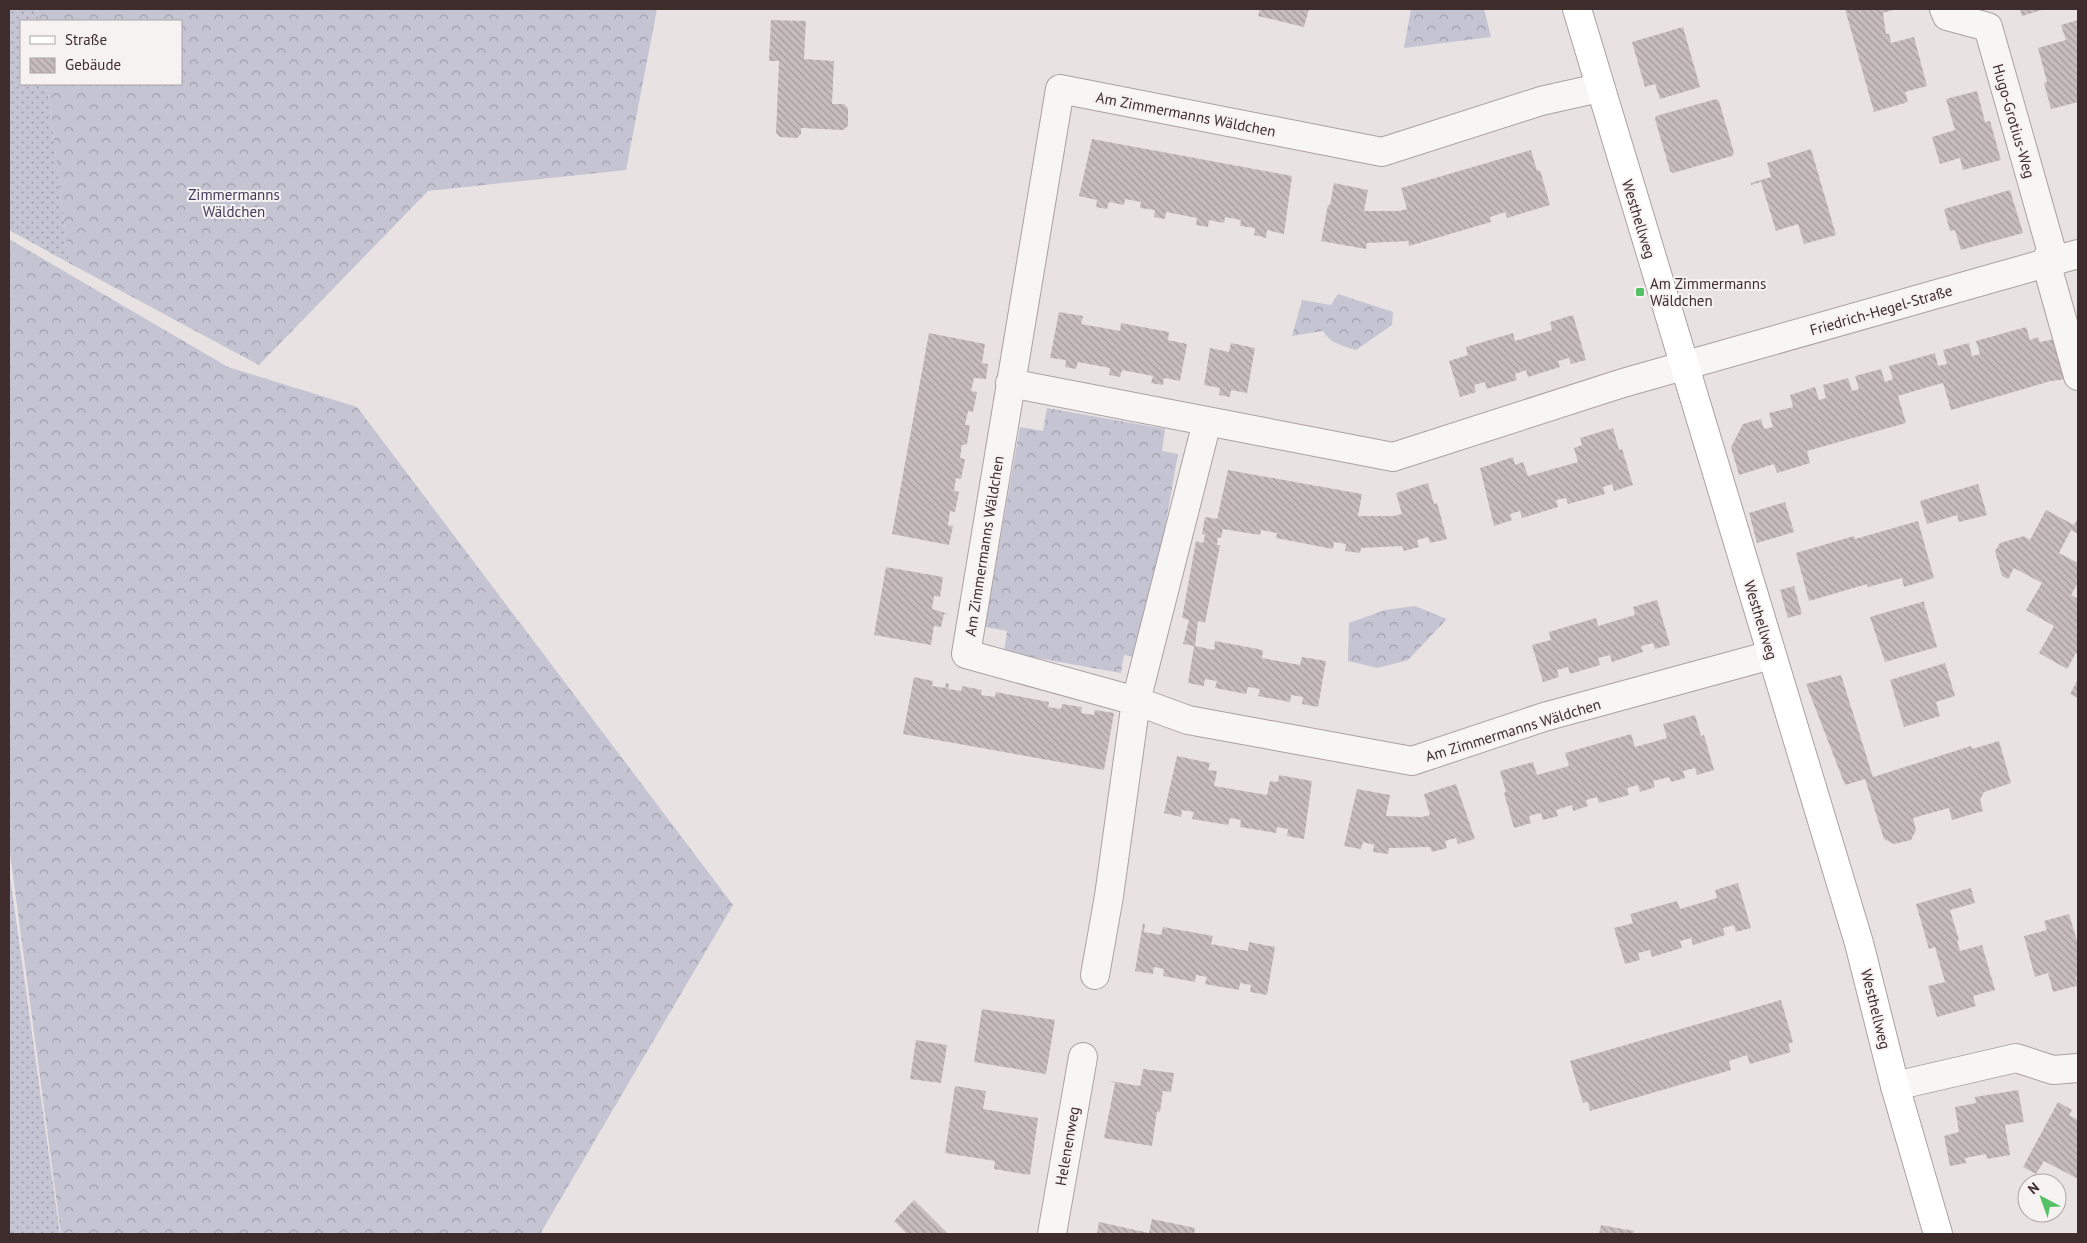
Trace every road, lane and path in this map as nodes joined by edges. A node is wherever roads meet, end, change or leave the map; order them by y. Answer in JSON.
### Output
{"nodes":[{"id":1,"x":1577,"y":9,"type":"edge"},
{"id":2,"x":1944,"y":9,"type":"edge"},
{"id":3,"x":1599,"y":88,"type":"junction"},
{"id":4,"x":2078,"y":254,"type":"edge"},
{"id":5,"x":2046,"y":262,"type":"junction"},
{"id":6,"x":1685,"y":367,"type":"junction"},
{"id":7,"x":2078,"y":376,"type":"edge"},
{"id":8,"x":1010,"y":383,"type":"junction"},
{"id":9,"x":1207,"y":422,"type":"junction"},
{"id":10,"x":1772,"y":655,"type":"junction"},
{"id":11,"x":1136,"y":701,"type":"junction"},
{"id":12,"x":1095,"y":975,"type":"dead end"},
{"id":13,"x":1082,"y":1057,"type":"dead end"},
{"id":14,"x":2078,"y":1068,"type":"edge"},
{"id":15,"x":1895,"y":1086,"type":"junction"},
{"id":16,"x":1052,"y":1234,"type":"edge"},
{"id":17,"x":1938,"y":1234,"type":"edge"}],
"edges":[{"from":1,"to":3,"type":"street","name":"Westhellweg"},
{"from":2,"to":5,"type":"street","name":"Hugo-Grotius-Weg"},
{"from":3,"to":6,"type":"street","name":"Westhellweg"},
{"from":3,"to":8,"type":"street","name":"Am Zimmermanns Wäldchen"},
{"from":4,"to":5,"type":"street","name":"Friedrich-Hegel-Straße"},
{"from":5,"to":6,"type":"street","name":"Friedrich-Hegel-Straße"},
{"from":5,"to":7,"type":"street"},
{"from":6,"to":9,"type":"street"},
{"from":6,"to":10,"type":"street","name":"Westhellweg"},
{"from":8,"to":9,"type":"street"},
{"from":8,"to":11,"type":"street","name":"Am Zimmermanns Wäldchen"},
{"from":9,"to":11,"type":"street"},
{"from":10,"to":11,"type":"street","name":"Am Zimmermanns Wäldchen"},
{"from":10,"to":15,"type":"street","name":"Westhellweg"},
{"from":11,"to":12,"type":"street"},
{"from":13,"to":16,"type":"street","name":"Helenenweg"},
{"from":14,"to":15,"type":"street"},
{"from":15,"to":17,"type":"street","name":"Westhellweg"}]}
